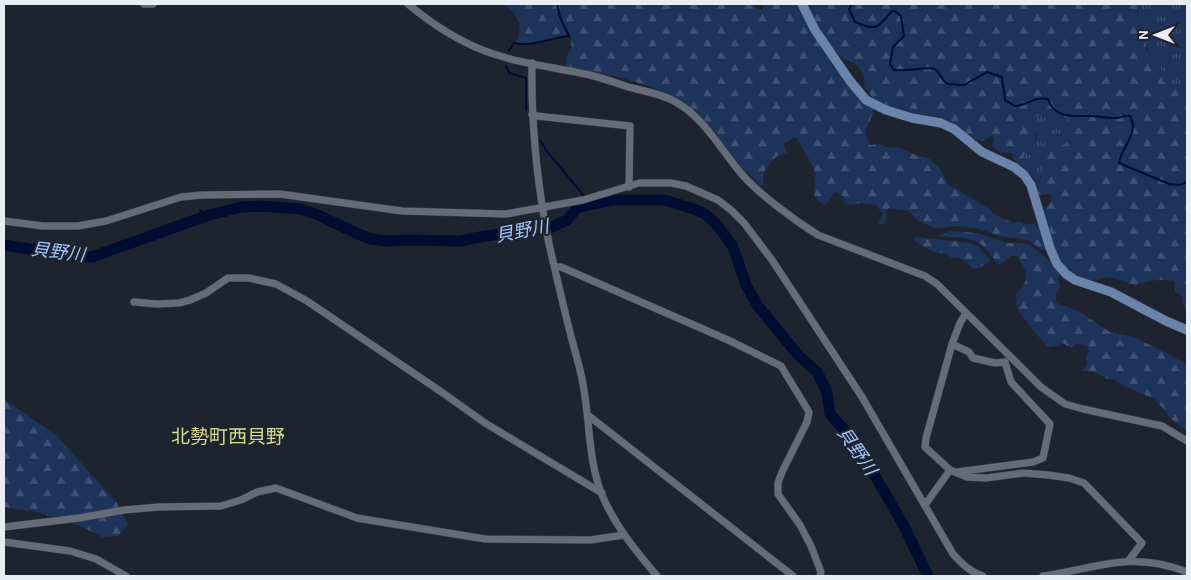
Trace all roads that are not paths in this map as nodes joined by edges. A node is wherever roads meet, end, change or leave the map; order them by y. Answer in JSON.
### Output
{"nodes":[{"id":1,"x":144,"y":4,"type":"edge"},
{"id":2,"x":153,"y":4,"type":"edge"},
{"id":3,"x":408,"y":4,"type":"edge"},
{"id":4,"x":802,"y":4,"type":"edge"},
{"id":5,"x":532,"y":63,"type":"junction"},
{"id":6,"x":532,"y":114,"type":"junction"},
{"id":7,"x":629,"y":187,"type":"junction"},
{"id":8,"x":543,"y":208,"type":"junction"},
{"id":9,"x":4,"y":221,"type":"edge"},
{"id":10,"x":555,"y":267,"type":"junction"},
{"id":11,"x":134,"y":302,"type":"dead end"},
{"id":12,"x":966,"y":313,"type":"junction"},
{"id":13,"x":1187,"y":330,"type":"edge"},
{"id":14,"x":952,"y":344,"type":"junction"},
{"id":15,"x":589,"y":416,"type":"junction"},
{"id":16,"x":1187,"y":441,"type":"edge"},
{"id":17,"x":952,"y":471,"type":"junction"},
{"id":18,"x":602,"y":493,"type":"junction"},
{"id":19,"x":924,"y":505,"type":"junction"},
{"id":20,"x":4,"y":527,"type":"edge"},
{"id":21,"x":624,"y":535,"type":"junction"},
{"id":22,"x":4,"y":542,"type":"edge"},
{"id":23,"x":1129,"y":560,"type":"junction"},
{"id":24,"x":1187,"y":572,"type":"edge"},
{"id":25,"x":126,"y":576,"type":"edge"},
{"id":26,"x":658,"y":576,"type":"edge"},
{"id":27,"x":793,"y":576,"type":"edge"},
{"id":28,"x":820,"y":576,"type":"edge"},
{"id":29,"x":983,"y":576,"type":"edge"},
{"id":30,"x":1043,"y":576,"type":"edge"}],
"edges":[{"from":1,"to":2,"type":"street"},
{"from":3,"to":5,"type":"street"},
{"from":4,"to":13,"type":"main road"},
{"from":5,"to":6,"type":"street"},
{"from":5,"to":12,"type":"street"},
{"from":6,"to":7,"type":"street"},
{"from":6,"to":8,"type":"street"},
{"from":7,"to":8,"type":"street"},
{"from":7,"to":19,"type":"street"},
{"from":8,"to":9,"type":"street"},
{"from":8,"to":10,"type":"street"},
{"from":10,"to":15,"type":"street"},
{"from":10,"to":28,"type":"street"},
{"from":11,"to":18,"type":"street"},
{"from":12,"to":14,"type":"street"},
{"from":12,"to":16,"type":"street"},
{"from":14,"to":17,"type":"street"},
{"from":14,"to":17,"type":"street"},
{"from":15,"to":18,"type":"street"},
{"from":15,"to":27,"type":"street"},
{"from":17,"to":19,"type":"street"},
{"from":17,"to":23,"type":"street"},
{"from":18,"to":21,"type":"street"},
{"from":19,"to":29,"type":"street"},
{"from":20,"to":21,"type":"street"},
{"from":21,"to":26,"type":"street"},
{"from":22,"to":25,"type":"street"},
{"from":23,"to":24,"type":"street"},
{"from":23,"to":30,"type":"street"}]}
